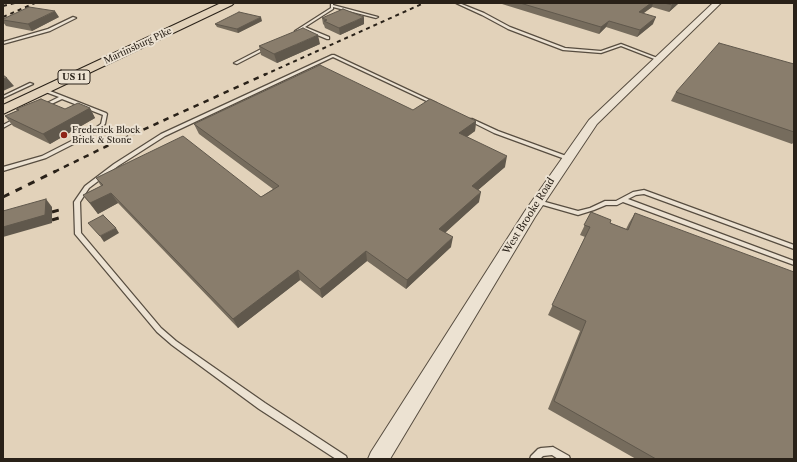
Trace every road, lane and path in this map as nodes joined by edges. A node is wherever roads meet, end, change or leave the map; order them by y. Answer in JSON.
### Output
{"nodes":[{"id":1,"x":229,"y":3,"type":"edge"},
{"id":2,"x":457,"y":3,"type":"edge"},
{"id":3,"x":717,"y":3,"type":"edge"},
{"id":4,"x":332,"y":4,"type":"edge"},
{"id":5,"x":376,"y":17,"type":"dead end"},
{"id":6,"x":74,"y":18,"type":"dead end"},
{"id":7,"x":304,"y":28,"type":"junction"},
{"id":8,"x":291,"y":35,"type":"edge"},
{"id":9,"x":328,"y":38,"type":"dead end"},
{"id":10,"x":3,"y":43,"type":"edge"},
{"id":11,"x":270,"y":46,"type":"edge"},
{"id":12,"x":658,"y":59,"type":"junction"},
{"id":13,"x":236,"y":63,"type":"dead end"},
{"id":14,"x":31,"y":84,"type":"dead end"},
{"id":15,"x":44,"y":90,"type":"junction"},
{"id":16,"x":3,"y":97,"type":"edge"},
{"id":17,"x":62,"y":97,"type":"junction"},
{"id":18,"x":440,"y":106,"type":"edge"},
{"id":19,"x":3,"y":110,"type":"edge"},
{"id":20,"x":36,"y":110,"type":"edge"},
{"id":21,"x":22,"y":116,"type":"edge"},
{"id":22,"x":468,"y":119,"type":"edge"},
{"id":23,"x":3,"y":127,"type":"edge"},
{"id":24,"x":567,"y":158,"type":"junction"},
{"id":25,"x":3,"y":169,"type":"edge"},
{"id":26,"x":624,"y":200,"type":"junction"},
{"id":27,"x":538,"y":202,"type":"junction"},
{"id":28,"x":794,"y":247,"type":"edge"},
{"id":29,"x":794,"y":264,"type":"edge"},
{"id":30,"x":342,"y":459,"type":"edge"},
{"id":31,"x":378,"y":459,"type":"edge"},
{"id":32,"x":534,"y":459,"type":"edge"},
{"id":33,"x":566,"y":459,"type":"edge"}],
"edges":[{"from":1,"to":15,"type":"main road","name":"Martinsburg Pike","number":"US 11"},
{"from":2,"to":12,"type":"lane"},
{"from":3,"to":12,"type":"street","name":"West Brooke Road"},
{"from":4,"to":5,"type":"lane"},
{"from":4,"to":7,"type":"lane"},
{"from":6,"to":10,"type":"lane"},
{"from":7,"to":8,"type":"lane"},
{"from":7,"to":9,"type":"lane"},
{"from":11,"to":13,"type":"lane"},
{"from":12,"to":24,"type":"street","name":"West Brooke Road"},
{"from":14,"to":16,"type":"lane"},
{"from":15,"to":17,"type":"lane"},
{"from":15,"to":19,"type":"main road","name":"Martinsburg Pike","number":"US 11"},
{"from":17,"to":20,"type":"lane"},
{"from":17,"to":25,"type":"lane"},
{"from":18,"to":30,"type":"lane"},
{"from":21,"to":23,"type":"lane"},
{"from":22,"to":24,"type":"lane"},
{"from":24,"to":27,"type":"street","name":"West Brooke Road"},
{"from":26,"to":27,"type":"lane"},
{"from":26,"to":28,"type":"lane"},
{"from":26,"to":29,"type":"lane"},
{"from":27,"to":31,"type":"street","name":"West Brooke Road"},
{"from":32,"to":33,"type":"lane"}]}
